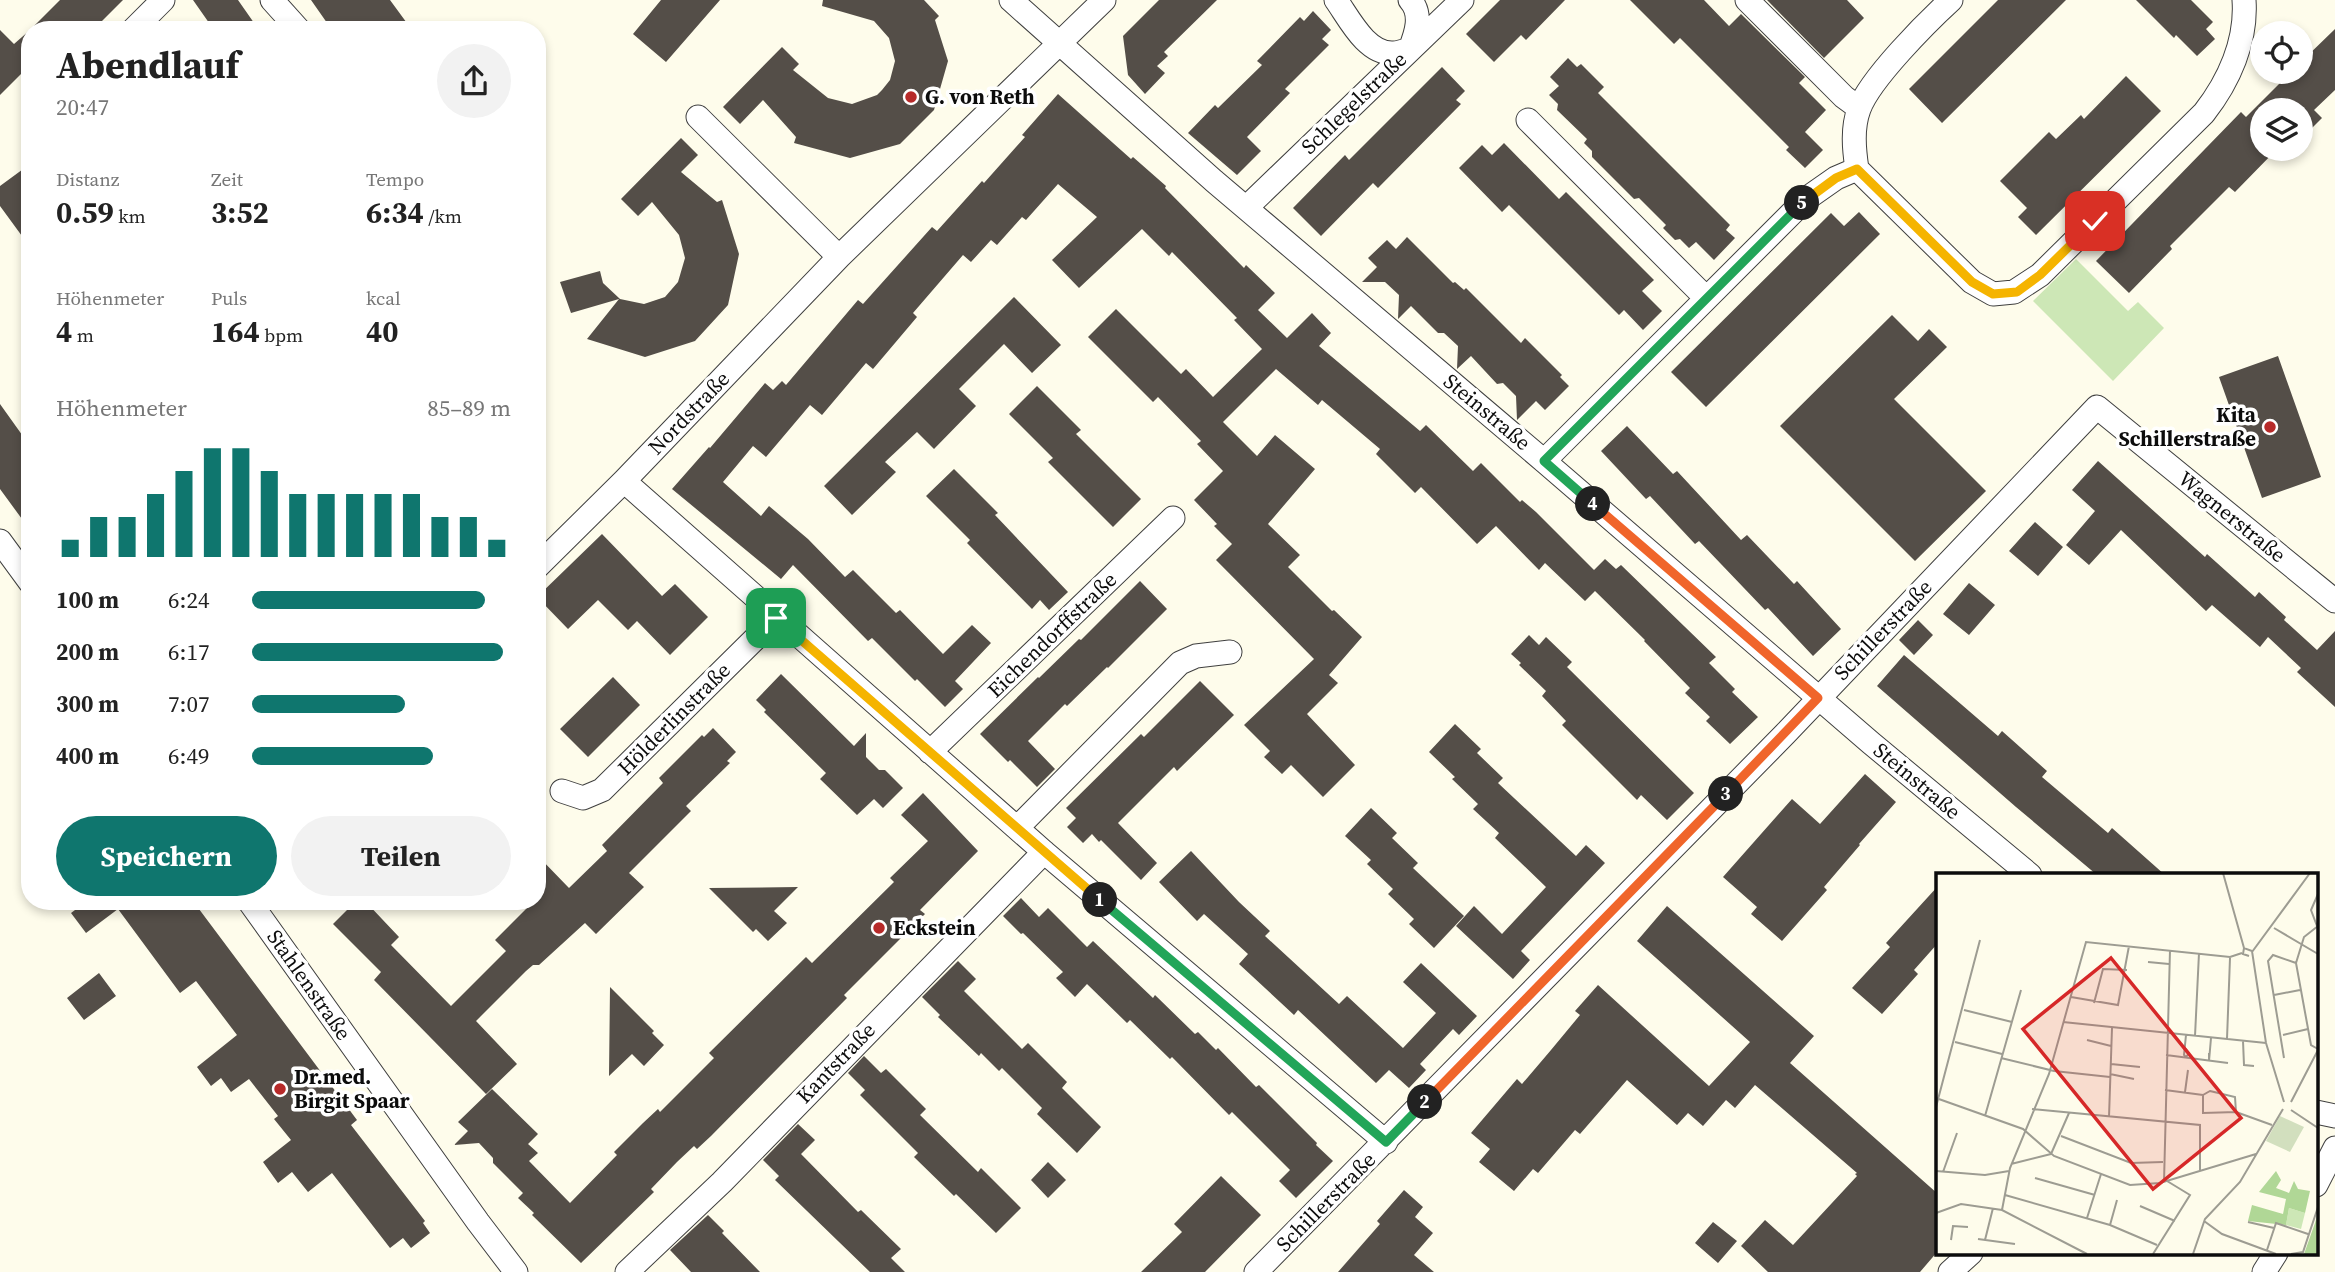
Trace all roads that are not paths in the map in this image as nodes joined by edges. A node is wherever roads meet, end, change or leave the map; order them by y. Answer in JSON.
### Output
{"nodes":[{"id":1,"x":163,"y":0,"type":"edge"},
{"id":2,"x":272,"y":0,"type":"edge"},
{"id":3,"x":1011,"y":0,"type":"edge"},
{"id":4,"x":1104,"y":0,"type":"edge"},
{"id":5,"x":1336,"y":0,"type":"edge"},
{"id":6,"x":1410,"y":0,"type":"edge"},
{"id":7,"x":1462,"y":0,"type":"edge"},
{"id":8,"x":1746,"y":0,"type":"edge"},
{"id":9,"x":1951,"y":0,"type":"edge"},
{"id":10,"x":2247,"y":0,"type":"edge"},
{"id":11,"x":142,"y":21,"type":"edge"},
{"id":12,"x":291,"y":21,"type":"edge"},
{"id":13,"x":1060,"y":43,"type":"junction"},
{"id":14,"x":1410,"y":49,"type":"junction"},
{"id":15,"x":1859,"y":108,"type":"junction"},
{"id":16,"x":698,"y":117,"type":"dead end"},
{"id":17,"x":1528,"y":121,"type":"dead end"},
{"id":18,"x":1857,"y":169,"type":"junction"},
{"id":19,"x":1247,"y":207,"type":"junction"},
{"id":20,"x":839,"y":257,"type":"junction"},
{"id":21,"x":1706,"y":298,"type":"junction"},
{"id":22,"x":2097,"y":407,"type":"joint"},
{"id":23,"x":1544,"y":461,"type":"junction"},
{"id":24,"x":624,"y":481,"type":"junction"},
{"id":25,"x":1173,"y":519,"type":"dead end"},
{"id":26,"x":0,"y":541,"type":"edge"},
{"id":27,"x":546,"y":557,"type":"edge"},
{"id":28,"x":21,"y":570,"type":"edge"},
{"id":29,"x":2335,"y":601,"type":"edge"},
{"id":30,"x":776,"y":618,"type":"junction"},
{"id":31,"x":1230,"y":652,"type":"dead end"},
{"id":32,"x":1818,"y":698,"type":"junction"},
{"id":33,"x":930,"y":752,"type":"junction"},
{"id":34,"x":562,"y":791,"type":"dead end"},
{"id":35,"x":1017,"y":828,"type":"junction"},
{"id":36,"x":1044,"y":852,"type":"junction"},
{"id":37,"x":2028,"y":873,"type":"edge"},
{"id":38,"x":255,"y":910,"type":"edge"},
{"id":39,"x":1386,"y":1142,"type":"junction"},
{"id":40,"x":2335,"y":1148,"type":"edge"},
{"id":41,"x":2318,"y":1181,"type":"edge"},
{"id":42,"x":1971,"y":1254,"type":"edge"},
{"id":43,"x":2275,"y":1254,"type":"edge"},
{"id":44,"x":516,"y":1272,"type":"edge"},
{"id":45,"x":627,"y":1272,"type":"edge"},
{"id":46,"x":1256,"y":1272,"type":"edge"},
{"id":47,"x":1950,"y":1272,"type":"edge"},
{"id":48,"x":2264,"y":1272,"type":"edge"}],
"edges":[{"from":1,"to":11,"type":"street"},
{"from":2,"to":12,"type":"street"},
{"from":3,"to":13,"type":"street","name":"Steinstraße"},
{"from":4,"to":13,"type":"street","name":"Nordstraße"},
{"from":5,"to":14,"type":"street"},
{"from":6,"to":14,"type":"street"},
{"from":7,"to":14,"type":"street","name":"Schlegelstraße"},
{"from":8,"to":15,"type":"street"},
{"from":9,"to":15,"type":"street"},
{"from":10,"to":18,"type":"street"},
{"from":13,"to":19,"type":"street","name":"Steinstraße"},
{"from":13,"to":20,"type":"street","name":"Nordstraße"},
{"from":14,"to":19,"type":"street","name":"Schlegelstraße"},
{"from":15,"to":18,"type":"street"},
{"from":16,"to":20,"type":"street"},
{"from":17,"to":21,"type":"street"},
{"from":18,"to":21,"type":"street"},
{"from":19,"to":23,"type":"street","name":"Steinstraße"},
{"from":20,"to":24,"type":"street","name":"Nordstraße"},
{"from":21,"to":23,"type":"street"},
{"from":22,"to":29,"type":"street","name":"Wagnerstraße"},
{"from":22,"to":32,"type":"street","name":"Schillerstraße"},
{"from":23,"to":32,"type":"street","name":"Steinstraße"},
{"from":24,"to":27,"type":"street","name":"Nordstraße"},
{"from":24,"to":30,"type":"street"},
{"from":25,"to":33,"type":"street","name":"Eichendorffstraße"},
{"from":26,"to":28,"type":"street"},
{"from":30,"to":33,"type":"street"},
{"from":30,"to":34,"type":"street","name":"Hölderlinstraße"},
{"from":31,"to":35,"type":"street"},
{"from":32,"to":37,"type":"street","name":"Steinstraße"},
{"from":32,"to":39,"type":"street","name":"Schillerstraße"},
{"from":33,"to":35,"type":"street"},
{"from":35,"to":36,"type":"street"},
{"from":36,"to":39,"type":"street"},
{"from":36,"to":45,"type":"street","name":"Kantstraße"},
{"from":38,"to":44,"type":"street","name":"Stahlenstraße"},
{"from":39,"to":46,"type":"street","name":"Schillerstraße"},
{"from":40,"to":41,"type":"street"},
{"from":42,"to":47,"type":"street"},
{"from":43,"to":48,"type":"street"}]}
